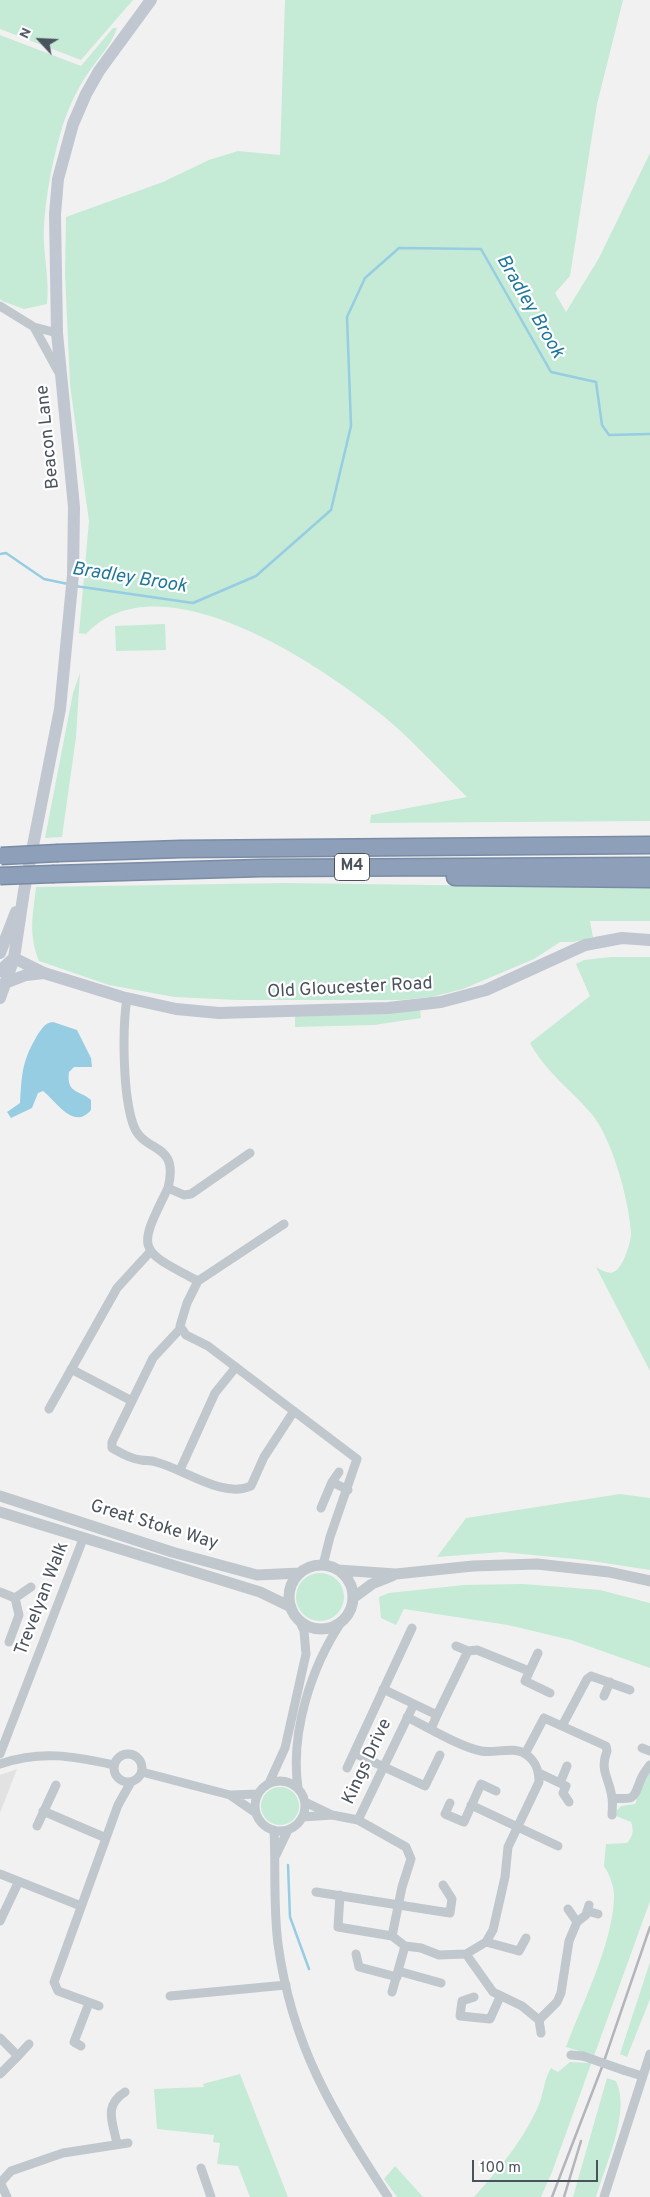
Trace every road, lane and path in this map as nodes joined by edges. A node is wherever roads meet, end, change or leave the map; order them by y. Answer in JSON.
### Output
{"nodes":[{"id":1,"x":150,"y":0,"type":"edge"},
{"id":2,"x":0,"y":306,"type":"edge"},
{"id":3,"x":34,"y":327,"type":"junction"},
{"id":4,"x":57,"y":333,"type":"junction"},
{"id":5,"x":60,"y":374,"type":"junction"},
{"id":6,"x":650,"y":834,"type":"edge"},
{"id":7,"x":650,"y":845,"type":"edge"},
{"id":8,"x":181,"y":849,"type":"junction"},
{"id":9,"x":0,"y":856,"type":"edge"},
{"id":10,"x":650,"y":866,"type":"edge"},
{"id":11,"x":261,"y":868,"type":"junction"},
{"id":12,"x":0,"y":876,"type":"edge"},
{"id":13,"x":650,"y":879,"type":"edge"},
{"id":14,"x":24,"y":890,"type":"junction"},
{"id":15,"x":650,"y":940,"type":"edge"},
{"id":16,"x":0,"y":953,"type":"edge"},
{"id":17,"x":14,"y":958,"type":"junction"},
{"id":18,"x":44,"y":974,"type":"junction"},
{"id":19,"x":3,"y":977,"type":"edge"},
{"id":20,"x":0,"y":998,"type":"edge"},
{"id":21,"x":127,"y":998,"type":"junction"},
{"id":22,"x":250,"y":1153,"type":"dead end"},
{"id":23,"x":168,"y":1188,"type":"junction"},
{"id":24,"x":284,"y":1224,"type":"dead end"},
{"id":25,"x":150,"y":1252,"type":"junction"},
{"id":26,"x":198,"y":1281,"type":"junction"},
{"id":27,"x":181,"y":1328,"type":"junction"},
{"id":28,"x":236,"y":1367,"type":"junction"},
{"id":29,"x":71,"y":1369,"type":"junction"},
{"id":30,"x":132,"y":1401,"type":"junction"},
{"id":31,"x":49,"y":1409,"type":"dead end"},
{"id":32,"x":294,"y":1411,"type":"junction"},
{"id":33,"x":180,"y":1470,"type":"junction"},
{"id":34,"x":339,"y":1472,"type":"dead end"},
{"id":35,"x":332,"y":1482,"type":"junction"},
{"id":36,"x":348,"y":1490,"type":"junction"},
{"id":37,"x":0,"y":1496,"type":"edge"},
{"id":38,"x":322,"y":1508,"type":"dead end"},
{"id":39,"x":0,"y":1512,"type":"edge"},
{"id":40,"x":83,"y":1539,"type":"junction"},
{"id":41,"x":323,"y":1565,"type":"junction"},
{"id":42,"x":338,"y":1570,"type":"junction"},
{"id":43,"x":300,"y":1573,"type":"junction"},
{"id":44,"x":396,"y":1574,"type":"junction"},
{"id":45,"x":650,"y":1581,"type":"edge"},
{"id":46,"x":31,"y":1587,"type":"dead end"},
{"id":47,"x":0,"y":1592,"type":"edge"},
{"id":48,"x":15,"y":1598,"type":"junction"},
{"id":49,"x":353,"y":1598,"type":"junction"},
{"id":50,"x":291,"y":1607,"type":"junction"},
{"id":51,"x":299,"y":1620,"type":"junction"},
{"id":52,"x":342,"y":1621,"type":"junction"},
{"id":53,"x":412,"y":1628,"type":"dead end"},
{"id":54,"x":9,"y":1642,"type":"dead end"},
{"id":55,"x":456,"y":1646,"type":"dead end"},
{"id":56,"x":538,"y":1653,"type":"dead end"},
{"id":57,"x":466,"y":1654,"type":"junction"},
{"id":58,"x":529,"y":1671,"type":"junction"},
{"id":59,"x":610,"y":1682,"type":"junction"},
{"id":60,"x":383,"y":1690,"type":"junction"},
{"id":61,"x":630,"y":1690,"type":"dead end"},
{"id":62,"x":550,"y":1693,"type":"dead end"},
{"id":63,"x":604,"y":1696,"type":"dead end"},
{"id":64,"x":414,"y":1704,"type":"junction"},
{"id":65,"x":437,"y":1715,"type":"junction"},
{"id":66,"x":407,"y":1717,"type":"junction"},
{"id":67,"x":562,"y":1726,"type":"junction"},
{"id":68,"x":431,"y":1729,"type":"junction"},
{"id":69,"x":354,"y":1753,"type":"junction"},
{"id":70,"x":0,"y":1754,"type":"edge"},
{"id":71,"x":525,"y":1754,"type":"junction"},
{"id":72,"x":440,"y":1755,"type":"dead end"},
{"id":73,"x":0,"y":1764,"type":"edge"},
{"id":74,"x":114,"y":1764,"type":"junction"},
{"id":75,"x":650,"y":1765,"type":"edge"},
{"id":76,"x":568,"y":1766,"type":"dead end"},
{"id":77,"x":384,"y":1767,"type":"junction"},
{"id":78,"x":347,"y":1768,"type":"dead end"},
{"id":79,"x":142,"y":1772,"type":"junction"},
{"id":80,"x":539,"y":1773,"type":"junction"},
{"id":81,"x":119,"y":1779,"type":"junction"},
{"id":82,"x":131,"y":1782,"type":"junction"},
{"id":83,"x":270,"y":1783,"type":"junction"},
{"id":84,"x":560,"y":1783,"type":"junction"},
{"id":85,"x":56,"y":1784,"type":"dead end"},
{"id":86,"x":298,"y":1788,"type":"junction"},
{"id":87,"x":496,"y":1791,"type":"dead end"},
{"id":88,"x":258,"y":1794,"type":"junction"},
{"id":89,"x":230,"y":1796,"type":"junction"},
{"id":90,"x":612,"y":1798,"type":"junction"},
{"id":91,"x":305,"y":1802,"type":"junction"},
{"id":92,"x":569,"y":1802,"type":"dead end"},
{"id":93,"x":450,"y":1803,"type":"dead end"},
{"id":94,"x":118,"y":1805,"type":"junction"},
{"id":95,"x":471,"y":1806,"type":"junction"},
{"id":96,"x":43,"y":1811,"type":"junction"},
{"id":97,"x":256,"y":1813,"type":"junction"},
{"id":98,"x":332,"y":1815,"type":"junction"},
{"id":99,"x":612,"y":1815,"type":"dead end"},
{"id":100,"x":303,"y":1817,"type":"junction"},
{"id":101,"x":358,"y":1820,"type":"junction"},
{"id":102,"x":37,"y":1826,"type":"dead end"},
{"id":103,"x":519,"y":1827,"type":"junction"},
{"id":104,"x":274,"y":1830,"type":"junction"},
{"id":105,"x":288,"y":1830,"type":"junction"},
{"id":106,"x":106,"y":1838,"type":"junction"},
{"id":107,"x":558,"y":1846,"type":"dead end"},
{"id":108,"x":275,"y":1858,"type":"junction"},
{"id":109,"x":0,"y":1874,"type":"edge"},
{"id":110,"x":18,"y":1883,"type":"junction"},
{"id":111,"x":443,"y":1885,"type":"dead end"},
{"id":112,"x":316,"y":1892,"type":"dead end"},
{"id":113,"x":340,"y":1895,"type":"junction"},
{"id":114,"x":399,"y":1904,"type":"junction"},
{"id":115,"x":81,"y":1906,"type":"junction"},
{"id":116,"x":568,"y":1909,"type":"dead end"},
{"id":117,"x":598,"y":1914,"type":"dead end"},
{"id":118,"x":0,"y":1921,"type":"edge"},
{"id":119,"x":577,"y":1922,"type":"junction"},
{"id":120,"x":392,"y":1936,"type":"junction"},
{"id":121,"x":526,"y":1938,"type":"dead end"},
{"id":122,"x":486,"y":1942,"type":"junction"},
{"id":123,"x":405,"y":1946,"type":"junction"},
{"id":124,"x":356,"y":1954,"type":"dead end"},
{"id":125,"x":466,"y":1954,"type":"junction"},
{"id":126,"x":397,"y":1974,"type":"junction"},
{"id":127,"x":441,"y":1983,"type":"dead end"},
{"id":128,"x":286,"y":1985,"type":"junction"},
{"id":129,"x":392,"y":1992,"type":"dead end"},
{"id":130,"x":170,"y":1996,"type":"dead end"},
{"id":131,"x":500,"y":1996,"type":"junction"},
{"id":132,"x":474,"y":1997,"type":"dead end"},
{"id":133,"x":89,"y":2003,"type":"junction"},
{"id":134,"x":98,"y":2006,"type":"dead end"},
{"id":135,"x":539,"y":2020,"type":"junction"},
{"id":136,"x":540,"y":2033,"type":"dead end"},
{"id":137,"x":0,"y":2038,"type":"edge"},
{"id":138,"x":29,"y":2044,"type":"dead end"},
{"id":139,"x":81,"y":2046,"type":"dead end"},
{"id":140,"x":650,"y":2054,"type":"edge"},
{"id":141,"x":18,"y":2056,"type":"junction"},
{"id":142,"x":571,"y":2056,"type":"dead end"},
{"id":143,"x":0,"y":2074,"type":"edge"},
{"id":144,"x":642,"y":2076,"type":"junction"},
{"id":145,"x":125,"y":2092,"type":"dead end"},
{"id":146,"x":128,"y":2143,"type":"dead end"},
{"id":147,"x":117,"y":2144,"type":"junction"},
{"id":148,"x":200,"y":2168,"type":"dead end"},
{"id":149,"x":0,"y":2182,"type":"edge"},
{"id":150,"x":7,"y":2197,"type":"edge"},
{"id":151,"x":211,"y":2197,"type":"edge"},
{"id":152,"x":388,"y":2197,"type":"edge"},
{"id":153,"x":604,"y":2197,"type":"edge"}],
"edges":[{"from":1,"to":4,"type":"main road","name":"Beacon Lane"},
{"from":2,"to":3,"type":"street"},
{"from":3,"to":4,"type":"street"},
{"from":3,"to":5,"type":"street"},
{"from":4,"to":5,"type":"main road","name":"Beacon Lane"},
{"from":5,"to":14,"type":"main road","name":"Beacon Lane"},
{"from":6,"to":8,"type":"highway","number":"M4"},
{"from":7,"to":8,"type":"highway","number":"M4"},
{"from":8,"to":9,"type":"highway","number":"M4","bridge":true},
{"from":10,"to":11,"type":"highway","number":"M4"},
{"from":11,"to":12,"type":"highway","number":"M4","bridge":true},
{"from":11,"to":13,"type":"highway","number":"M4"},
{"from":14,"to":16,"type":"main road"},
{"from":14,"to":17,"type":"main road"},
{"from":15,"to":21,"type":"main road","name":"Old Gloucester Road"},
{"from":17,"to":18,"type":"main road","name":"Old Gloucester Road"},
{"from":17,"to":19,"type":"main road"},
{"from":18,"to":19,"type":"main road","name":"Old Gloucester Road"},
{"from":18,"to":21,"type":"main road","name":"Old Gloucester Road"},
{"from":19,"to":20,"type":"main road"},
{"from":21,"to":23,"type":"street"},
{"from":22,"to":23,"type":"street"},
{"from":23,"to":25,"type":"street"},
{"from":24,"to":26,"type":"street"},
{"from":25,"to":26,"type":"street"},
{"from":25,"to":29,"type":"street"},
{"from":26,"to":27,"type":"street"},
{"from":27,"to":28,"type":"street"},
{"from":27,"to":30,"type":"street"},
{"from":28,"to":32,"type":"street"},
{"from":28,"to":33,"type":"street"},
{"from":29,"to":30,"type":"street"},
{"from":29,"to":31,"type":"street"},
{"from":30,"to":33,"type":"street"},
{"from":32,"to":33,"type":"street"},
{"from":32,"to":36,"type":"street"},
{"from":34,"to":35,"type":"street"},
{"from":35,"to":36,"type":"street"},
{"from":35,"to":38,"type":"street"},
{"from":36,"to":41,"type":"street"},
{"from":37,"to":43,"type":"street","name":"Great Stoke Way"},
{"from":39,"to":40,"type":"street","name":"Great Stoke Way"},
{"from":40,"to":50,"type":"street","name":"Great Stoke Way"},
{"from":40,"to":70,"type":"street","name":"Trevelyan Walk"},
{"from":41,"to":42,"type":"street"},
{"from":41,"to":43,"type":"street"},
{"from":42,"to":44,"type":"street"},
{"from":42,"to":49,"type":"street"},
{"from":43,"to":50,"type":"street"},
{"from":44,"to":45,"type":"street"},
{"from":44,"to":49,"type":"street"},
{"from":46,"to":48,"type":"street"},
{"from":47,"to":48,"type":"street"},
{"from":48,"to":54,"type":"street"},
{"from":49,"to":52,"type":"street"},
{"from":50,"to":51,"type":"street"},
{"from":51,"to":52,"type":"street"},
{"from":51,"to":83,"type":"street"},
{"from":52,"to":86,"type":"street"},
{"from":53,"to":60,"type":"street"},
{"from":55,"to":57,"type":"street"},
{"from":56,"to":58,"type":"street"},
{"from":57,"to":58,"type":"street"},
{"from":57,"to":65,"type":"street"},
{"from":58,"to":62,"type":"street"},
{"from":59,"to":61,"type":"street"},
{"from":59,"to":63,"type":"street"},
{"from":59,"to":67,"type":"street"},
{"from":60,"to":64,"type":"street"},
{"from":60,"to":69,"type":"street"},
{"from":64,"to":65,"type":"street"},
{"from":64,"to":66,"type":"street","name":"Kings Drive"},
{"from":65,"to":68,"type":"street"},
{"from":66,"to":68,"type":"street","name":"Kings Drive"},
{"from":66,"to":77,"type":"street","name":"Kings Drive"},
{"from":67,"to":71,"type":"street"},
{"from":67,"to":90,"type":"street"},
{"from":68,"to":71,"type":"street","name":"Kings Drive"},
{"from":69,"to":77,"type":"street"},
{"from":69,"to":78,"type":"street"},
{"from":71,"to":80,"type":"street"},
{"from":72,"to":77,"type":"street"},
{"from":73,"to":74,"type":"street"},
{"from":74,"to":79,"type":"street"},
{"from":74,"to":81,"type":"street"},
{"from":75,"to":90,"type":"street"},
{"from":76,"to":84,"type":"street"},
{"from":77,"to":101,"type":"street","name":"Kings Drive"},
{"from":79,"to":82,"type":"street"},
{"from":79,"to":89,"type":"street"},
{"from":80,"to":84,"type":"street"},
{"from":80,"to":103,"type":"street"},
{"from":81,"to":82,"type":"street"},
{"from":81,"to":94,"type":"street"},
{"from":82,"to":94,"type":"street"},
{"from":83,"to":86,"type":"street"},
{"from":83,"to":88,"type":"street"},
{"from":84,"to":92,"type":"street"},
{"from":85,"to":96,"type":"street"},
{"from":86,"to":91,"type":"street"},
{"from":87,"to":95,"type":"street"},
{"from":88,"to":89,"type":"street"},
{"from":88,"to":97,"type":"street"},
{"from":89,"to":97,"type":"street"},
{"from":90,"to":99,"type":"street"},
{"from":91,"to":98,"type":"street","name":"Kings Drive"},
{"from":91,"to":100,"type":"street"},
{"from":93,"to":95,"type":"street"},
{"from":94,"to":106,"type":"street"},
{"from":95,"to":103,"type":"street"},
{"from":96,"to":102,"type":"street"},
{"from":96,"to":106,"type":"street"},
{"from":97,"to":104,"type":"street"},
{"from":98,"to":100,"type":"street","name":"Kings Drive"},
{"from":98,"to":101,"type":"street","name":"Kings Drive"},
{"from":100,"to":105,"type":"street"},
{"from":101,"to":114,"type":"street","name":"Kings Drive"},
{"from":103,"to":107,"type":"street"},
{"from":103,"to":122,"type":"street"},
{"from":104,"to":105,"type":"street"},
{"from":104,"to":108,"type":"street"},
{"from":105,"to":108,"type":"street"},
{"from":106,"to":115,"type":"street"},
{"from":108,"to":128,"type":"street"},
{"from":109,"to":110,"type":"street"},
{"from":110,"to":115,"type":"street"},
{"from":110,"to":118,"type":"street"},
{"from":111,"to":114,"type":"street"},
{"from":112,"to":113,"type":"street"},
{"from":113,"to":114,"type":"street"},
{"from":113,"to":120,"type":"street"},
{"from":114,"to":120,"type":"street","name":"Kings Drive"},
{"from":115,"to":133,"type":"street"},
{"from":116,"to":119,"type":"street"},
{"from":117,"to":119,"type":"street"},
{"from":119,"to":135,"type":"street"},
{"from":120,"to":123,"type":"street"},
{"from":121,"to":122,"type":"street"},
{"from":122,"to":125,"type":"street"},
{"from":123,"to":125,"type":"street"},
{"from":123,"to":126,"type":"street"},
{"from":124,"to":126,"type":"street"},
{"from":125,"to":131,"type":"street"},
{"from":126,"to":127,"type":"street"},
{"from":126,"to":129,"type":"street"},
{"from":128,"to":130,"type":"street"},
{"from":128,"to":152,"type":"street"},
{"from":131,"to":132,"type":"street"},
{"from":131,"to":135,"type":"street"},
{"from":133,"to":134,"type":"street"},
{"from":133,"to":139,"type":"street"},
{"from":135,"to":136,"type":"street"},
{"from":137,"to":141,"type":"street"},
{"from":138,"to":141,"type":"street"},
{"from":140,"to":144,"type":"street"},
{"from":141,"to":143,"type":"street"},
{"from":142,"to":144,"type":"street","bridge":true},
{"from":144,"to":153,"type":"street"},
{"from":145,"to":147,"type":"street"},
{"from":146,"to":147,"type":"street"},
{"from":147,"to":149,"type":"street"},
{"from":148,"to":151,"type":"street"},
{"from":149,"to":150,"type":"street"}]}
